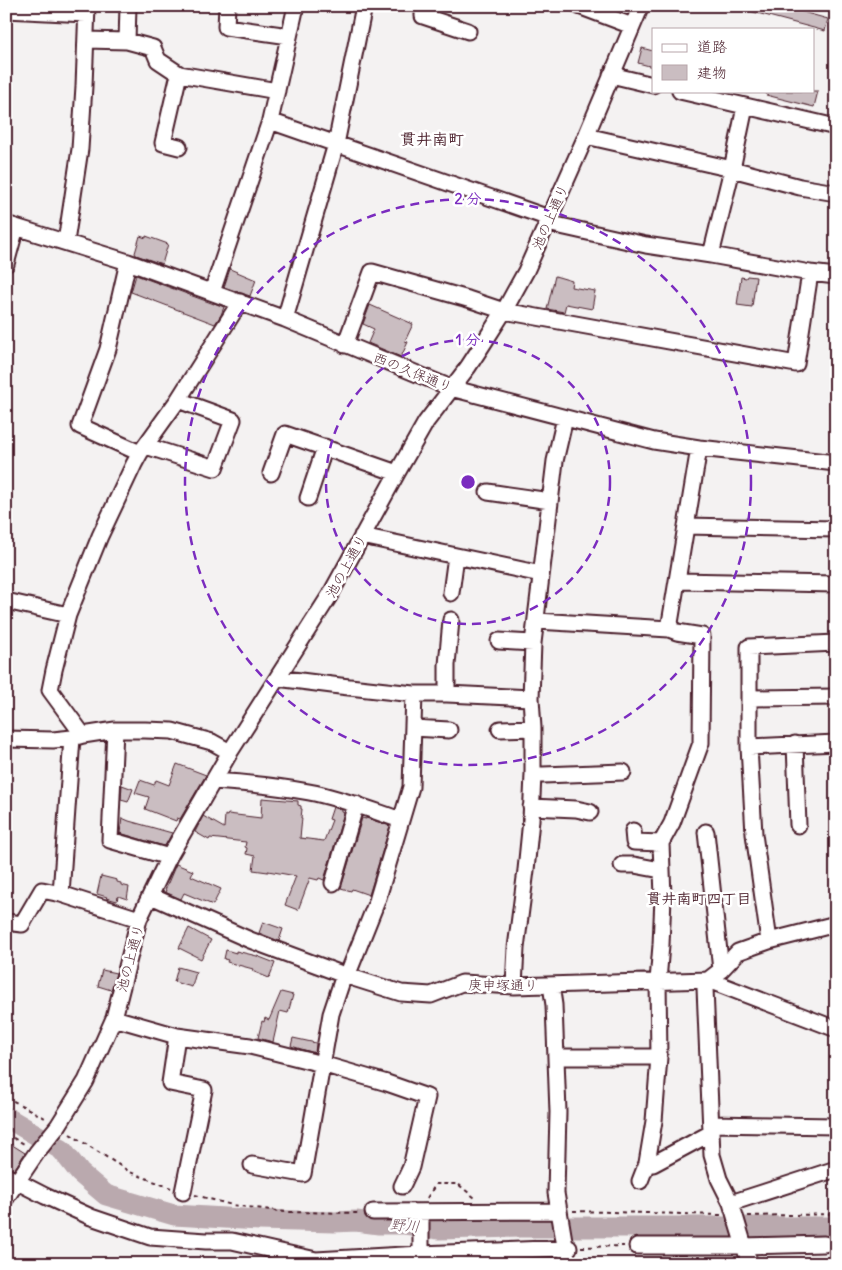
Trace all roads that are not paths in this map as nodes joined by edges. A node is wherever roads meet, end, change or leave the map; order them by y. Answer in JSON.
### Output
{"nodes":[{"id":1,"x":128,"y":6,"type":"edge"},
{"id":2,"x":227,"y":6,"type":"edge"},
{"id":3,"x":296,"y":6,"type":"edge"},
{"id":4,"x":364,"y":6,"type":"edge"},
{"id":5,"x":423,"y":6,"type":"edge"},
{"id":6,"x":579,"y":6,"type":"edge"},
{"id":7,"x":641,"y":6,"type":"edge"},
{"id":8,"x":6,"y":10,"type":"edge"},
{"id":9,"x":86,"y":10,"type":"edge"},
{"id":10,"x":632,"y":26,"type":"junction"},
{"id":11,"x":468,"y":31,"type":"dead end"},
{"id":12,"x":289,"y":36,"type":"junction"},
{"id":13,"x":86,"y":40,"type":"junction"},
{"id":14,"x":127,"y":41,"type":"junction"},
{"id":15,"x":179,"y":74,"type":"junction"},
{"id":16,"x":611,"y":75,"type":"junction"},
{"id":17,"x":652,"y":85,"type":"edge"},
{"id":18,"x":277,"y":91,"type":"junction"},
{"id":19,"x":684,"y":92,"type":"edge"},
{"id":20,"x":744,"y":107,"type":"junction"},
{"id":21,"x":270,"y":121,"type":"junction"},
{"id":22,"x":836,"y":127,"type":"edge"},
{"id":23,"x":586,"y":136,"type":"junction"},
{"id":24,"x":336,"y":144,"type":"junction"},
{"id":25,"x":179,"y":148,"type":"dead end"},
{"id":26,"x":732,"y":169,"type":"junction"},
{"id":27,"x":836,"y":193,"type":"edge"},
{"id":28,"x":548,"y":220,"type":"junction"},
{"id":29,"x":11,"y":225,"type":"edge"},
{"id":30,"x":66,"y":242,"type":"junction"},
{"id":31,"x":711,"y":255,"type":"junction"},
{"id":32,"x":128,"y":262,"type":"junction"},
{"id":33,"x":6,"y":264,"type":"edge"},
{"id":34,"x":810,"y":273,"type":"junction"},
{"id":35,"x":836,"y":276,"type":"edge"},
{"id":36,"x":212,"y":292,"type":"junction"},
{"id":37,"x":240,"y":302,"type":"junction"},
{"id":38,"x":504,"y":311,"type":"junction"},
{"id":39,"x":284,"y":319,"type":"junction"},
{"id":40,"x":345,"y":345,"type":"junction"},
{"id":41,"x":452,"y":388,"type":"junction"},
{"id":42,"x":178,"y":400,"type":"junction"},
{"id":43,"x":565,"y":418,"type":"junction"},
{"id":44,"x":326,"y":447,"type":"junction"},
{"id":45,"x":699,"y":448,"type":"junction"},
{"id":46,"x":143,"y":450,"type":"junction"},
{"id":47,"x":836,"y":463,"type":"edge"},
{"id":48,"x":272,"y":473,"type":"dead end"},
{"id":49,"x":397,"y":473,"type":"junction"},
{"id":50,"x":488,"y":492,"type":"dead end"},
{"id":51,"x":308,"y":498,"type":"dead end"},
{"id":52,"x":550,"y":501,"type":"junction"},
{"id":53,"x":686,"y":526,"type":"junction"},
{"id":54,"x":836,"y":529,"type":"edge"},
{"id":55,"x":362,"y":536,"type":"junction"},
{"id":56,"x":456,"y":556,"type":"junction"},
{"id":57,"x":541,"y":574,"type":"junction"},
{"id":58,"x":677,"y":581,"type":"junction"},
{"id":59,"x":836,"y":584,"type":"edge"},
{"id":60,"x":451,"y":592,"type":"dead end"},
{"id":61,"x":6,"y":601,"type":"edge"},
{"id":62,"x":68,"y":615,"type":"junction"},
{"id":63,"x":451,"y":620,"type":"dead end"},
{"id":64,"x":537,"y":621,"type":"junction"},
{"id":65,"x":669,"y":629,"type":"junction"},
{"id":66,"x":499,"y":641,"type":"dead end"},
{"id":67,"x":533,"y":643,"type":"junction"},
{"id":68,"x":836,"y":643,"type":"edge"},
{"id":69,"x":277,"y":678,"type":"junction"},
{"id":70,"x":414,"y":694,"type":"junction"},
{"id":71,"x":447,"y":694,"type":"junction"},
{"id":72,"x":836,"y":697,"type":"edge"},
{"id":73,"x":531,"y":698,"type":"junction"},
{"id":74,"x":750,"y":698,"type":"junction"},
{"id":75,"x":414,"y":728,"type":"junction"},
{"id":76,"x":533,"y":728,"type":"junction"},
{"id":77,"x":500,"y":729,"type":"dead end"},
{"id":78,"x":115,"y":730,"type":"junction"},
{"id":79,"x":449,"y":730,"type":"dead end"},
{"id":80,"x":78,"y":737,"type":"junction"},
{"id":81,"x":6,"y":740,"type":"edge"},
{"id":82,"x":836,"y":743,"type":"edge"},
{"id":83,"x":795,"y":744,"type":"junction"},
{"id":84,"x":750,"y":747,"type":"junction"},
{"id":85,"x":230,"y":752,"type":"junction"},
{"id":86,"x":624,"y":772,"type":"dead end"},
{"id":87,"x":533,"y":774,"type":"junction"},
{"id":88,"x":214,"y":781,"type":"junction"},
{"id":89,"x":356,"y":804,"type":"junction"},
{"id":90,"x":531,"y":807,"type":"junction"},
{"id":91,"x":590,"y":812,"type":"dead end"},
{"id":92,"x":401,"y":820,"type":"junction"},
{"id":93,"x":798,"y":825,"type":"dead end"},
{"id":94,"x":633,"y":831,"type":"dead end"},
{"id":95,"x":706,"y":832,"type":"dead end"},
{"id":96,"x":661,"y":843,"type":"junction"},
{"id":97,"x":169,"y":857,"type":"junction"},
{"id":98,"x":622,"y":865,"type":"dead end"},
{"id":99,"x":661,"y":870,"type":"junction"},
{"id":100,"x":332,"y":883,"type":"dead end"},
{"id":101,"x":61,"y":894,"type":"junction"},
{"id":102,"x":151,"y":896,"type":"junction"},
{"id":103,"x":139,"y":919,"type":"junction"},
{"id":104,"x":6,"y":922,"type":"edge"},
{"id":105,"x":836,"y":924,"type":"edge"},
{"id":106,"x":769,"y":941,"type":"junction"},
{"id":107,"x":721,"y":970,"type":"junction"},
{"id":108,"x":346,"y":975,"type":"junction"},
{"id":109,"x":708,"y":980,"type":"junction"},
{"id":110,"x":658,"y":981,"type":"junction"},
{"id":111,"x":514,"y":986,"type":"junction"},
{"id":112,"x":551,"y":986,"type":"junction"},
{"id":113,"x":114,"y":1018,"type":"junction"},
{"id":114,"x":836,"y":1029,"type":"edge"},
{"id":115,"x":177,"y":1036,"type":"junction"},
{"id":116,"x":557,"y":1057,"type":"junction"},
{"id":117,"x":659,"y":1057,"type":"junction"},
{"id":118,"x":322,"y":1064,"type":"junction"},
{"id":119,"x":836,"y":1126,"type":"edge"},
{"id":120,"x":711,"y":1129,"type":"junction"},
{"id":121,"x":647,"y":1163,"type":"junction"},
{"id":122,"x":252,"y":1165,"type":"dead end"},
{"id":123,"x":836,"y":1171,"type":"edge"},
{"id":124,"x":12,"y":1179,"type":"edge"},
{"id":125,"x":640,"y":1181,"type":"dead end"},
{"id":126,"x":402,"y":1186,"type":"dead end"},
{"id":127,"x":183,"y":1192,"type":"dead end"},
{"id":128,"x":6,"y":1198,"type":"edge"},
{"id":129,"x":733,"y":1209,"type":"junction"},
{"id":130,"x":559,"y":1211,"type":"junction"},
{"id":131,"x":373,"y":1212,"type":"dead end"},
{"id":132,"x":419,"y":1212,"type":"junction"},
{"id":133,"x":824,"y":1244,"type":"dead end"},
{"id":134,"x":637,"y":1246,"type":"road end"},
{"id":135,"x":744,"y":1246,"type":"junction"},
{"id":136,"x":567,"y":1248,"type":"junction"},
{"id":137,"x":421,"y":1254,"type":"junction"},
{"id":138,"x":568,"y":1264,"type":"edge"},
{"id":139,"x":750,"y":1264,"type":"edge"}],
"edges":[{"from":1,"to":14,"type":"street"},
{"from":2,"to":12,"type":"street"},
{"from":3,"to":12,"type":"street"},
{"from":4,"to":24,"type":"street"},
{"from":5,"to":11,"type":"street"},
{"from":6,"to":10,"type":"street"},
{"from":7,"to":10,"type":"street","name":"池の上通り"},
{"from":8,"to":9,"type":"street"},
{"from":9,"to":13,"type":"street"},
{"from":10,"to":16,"type":"street","name":"池の上通り"},
{"from":12,"to":18,"type":"street"},
{"from":13,"to":14,"type":"street"},
{"from":13,"to":30,"type":"street"},
{"from":14,"to":15,"type":"street"},
{"from":15,"to":18,"type":"street"},
{"from":15,"to":25,"type":"street"},
{"from":16,"to":17,"type":"street"},
{"from":16,"to":23,"type":"street","name":"池の上通り"},
{"from":18,"to":21,"type":"street"},
{"from":19,"to":20,"type":"street"},
{"from":20,"to":22,"type":"street"},
{"from":20,"to":26,"type":"street"},
{"from":21,"to":24,"type":"street"},
{"from":21,"to":36,"type":"street"},
{"from":23,"to":26,"type":"street"},
{"from":23,"to":28,"type":"street","name":"池の上通り"},
{"from":24,"to":28,"type":"street"},
{"from":24,"to":39,"type":"street"},
{"from":26,"to":27,"type":"street"},
{"from":26,"to":31,"type":"street"},
{"from":28,"to":31,"type":"street"},
{"from":28,"to":38,"type":"street","name":"池の上通り"},
{"from":29,"to":30,"type":"street","name":"西の久保通り"},
{"from":29,"to":33,"type":"street"},
{"from":30,"to":32,"type":"street","name":"西の久保通り"},
{"from":31,"to":34,"type":"street"},
{"from":32,"to":36,"type":"street","name":"西の久保通り"},
{"from":32,"to":46,"type":"street"},
{"from":34,"to":35,"type":"street"},
{"from":34,"to":38,"type":"street"},
{"from":36,"to":37,"type":"street","name":"西の久保通り"},
{"from":37,"to":39,"type":"street","name":"西の久保通り"},
{"from":37,"to":42,"type":"street"},
{"from":38,"to":40,"type":"street"},
{"from":38,"to":41,"type":"street","name":"池の上通り"},
{"from":39,"to":40,"type":"street","name":"西の久保通り"},
{"from":40,"to":41,"type":"street","name":"西の久保通り"},
{"from":41,"to":43,"type":"street","name":"西の久保通り"},
{"from":41,"to":49,"type":"street","name":"池の上通り"},
{"from":42,"to":46,"type":"street"},
{"from":42,"to":46,"type":"street"},
{"from":43,"to":45,"type":"street","name":"西の久保通り"},
{"from":43,"to":52,"type":"street"},
{"from":44,"to":48,"type":"street"},
{"from":44,"to":49,"type":"street"},
{"from":44,"to":51,"type":"street"},
{"from":45,"to":47,"type":"street","name":"西の久保通り"},
{"from":45,"to":53,"type":"street"},
{"from":46,"to":62,"type":"street"},
{"from":49,"to":55,"type":"street","name":"池の上通り"},
{"from":50,"to":52,"type":"street"},
{"from":52,"to":57,"type":"street"},
{"from":53,"to":54,"type":"street"},
{"from":53,"to":58,"type":"street"},
{"from":55,"to":56,"type":"street"},
{"from":55,"to":69,"type":"street","name":"池の上通り"},
{"from":56,"to":57,"type":"street"},
{"from":56,"to":60,"type":"street"},
{"from":57,"to":64,"type":"street"},
{"from":58,"to":59,"type":"street"},
{"from":58,"to":65,"type":"street"},
{"from":61,"to":62,"type":"street"},
{"from":62,"to":80,"type":"street"},
{"from":63,"to":71,"type":"street"},
{"from":64,"to":65,"type":"street"},
{"from":64,"to":67,"type":"street"},
{"from":65,"to":96,"type":"street"},
{"from":66,"to":67,"type":"street"},
{"from":67,"to":73,"type":"street"},
{"from":68,"to":74,"type":"street"},
{"from":69,"to":70,"type":"street"},
{"from":69,"to":85,"type":"street","name":"池の上通り"},
{"from":70,"to":71,"type":"street"},
{"from":70,"to":75,"type":"street"},
{"from":71,"to":73,"type":"street"},
{"from":72,"to":74,"type":"street"},
{"from":73,"to":76,"type":"street"},
{"from":74,"to":84,"type":"street"},
{"from":75,"to":79,"type":"street"},
{"from":75,"to":92,"type":"street"},
{"from":76,"to":77,"type":"street"},
{"from":76,"to":87,"type":"street"},
{"from":78,"to":80,"type":"street"},
{"from":78,"to":85,"type":"street"},
{"from":78,"to":97,"type":"street"},
{"from":80,"to":81,"type":"street"},
{"from":80,"to":101,"type":"street"},
{"from":82,"to":83,"type":"street"},
{"from":83,"to":84,"type":"street"},
{"from":83,"to":93,"type":"street"},
{"from":84,"to":106,"type":"street"},
{"from":85,"to":88,"type":"street","name":"池の上通り"},
{"from":86,"to":87,"type":"street"},
{"from":87,"to":90,"type":"street"},
{"from":88,"to":89,"type":"street"},
{"from":88,"to":97,"type":"street","name":"池の上通り"},
{"from":89,"to":92,"type":"street"},
{"from":89,"to":100,"type":"street"},
{"from":90,"to":91,"type":"street"},
{"from":90,"to":111,"type":"street"},
{"from":92,"to":108,"type":"street"},
{"from":94,"to":96,"type":"street"},
{"from":95,"to":107,"type":"street"},
{"from":96,"to":99,"type":"street"},
{"from":97,"to":102,"type":"street","name":"池の上通り"},
{"from":98,"to":99,"type":"street"},
{"from":99,"to":110,"type":"street"},
{"from":101,"to":103,"type":"street"},
{"from":101,"to":104,"type":"street"},
{"from":102,"to":103,"type":"street","name":"池の上通り"},
{"from":102,"to":108,"type":"street","name":"庚申塚通り"},
{"from":103,"to":113,"type":"street","name":"池の上通り"},
{"from":105,"to":106,"type":"street"},
{"from":106,"to":107,"type":"street"},
{"from":107,"to":109,"type":"street"},
{"from":108,"to":111,"type":"street","name":"庚申塚通り"},
{"from":108,"to":118,"type":"street"},
{"from":109,"to":110,"type":"street","name":"庚申塚通り"},
{"from":109,"to":114,"type":"street","name":"庚申塚通り"},
{"from":109,"to":120,"type":"street"},
{"from":110,"to":112,"type":"street","name":"庚申塚通り"},
{"from":110,"to":117,"type":"street"},
{"from":111,"to":112,"type":"street","name":"庚申塚通り"},
{"from":112,"to":116,"type":"street"},
{"from":113,"to":115,"type":"street"},
{"from":113,"to":124,"type":"street","name":"池の上通り"},
{"from":115,"to":118,"type":"street"},
{"from":115,"to":127,"type":"street"},
{"from":116,"to":117,"type":"street"},
{"from":116,"to":130,"type":"street"},
{"from":117,"to":121,"type":"street"},
{"from":118,"to":122,"type":"street"},
{"from":118,"to":126,"type":"street"},
{"from":119,"to":120,"type":"street"},
{"from":120,"to":121,"type":"street"},
{"from":120,"to":129,"type":"street"},
{"from":121,"to":125,"type":"street"},
{"from":123,"to":129,"type":"street"},
{"from":124,"to":128,"type":"street"},
{"from":124,"to":137,"type":"street"},
{"from":129,"to":135,"type":"street"},
{"from":130,"to":132,"type":"street"},
{"from":130,"to":136,"type":"street"},
{"from":131,"to":132,"type":"street"},
{"from":132,"to":137,"type":"street"},
{"from":133,"to":135,"type":"street"},
{"from":134,"to":135,"type":"street"},
{"from":135,"to":139,"type":"street"},
{"from":136,"to":137,"type":"street"},
{"from":136,"to":138,"type":"street"}]}
